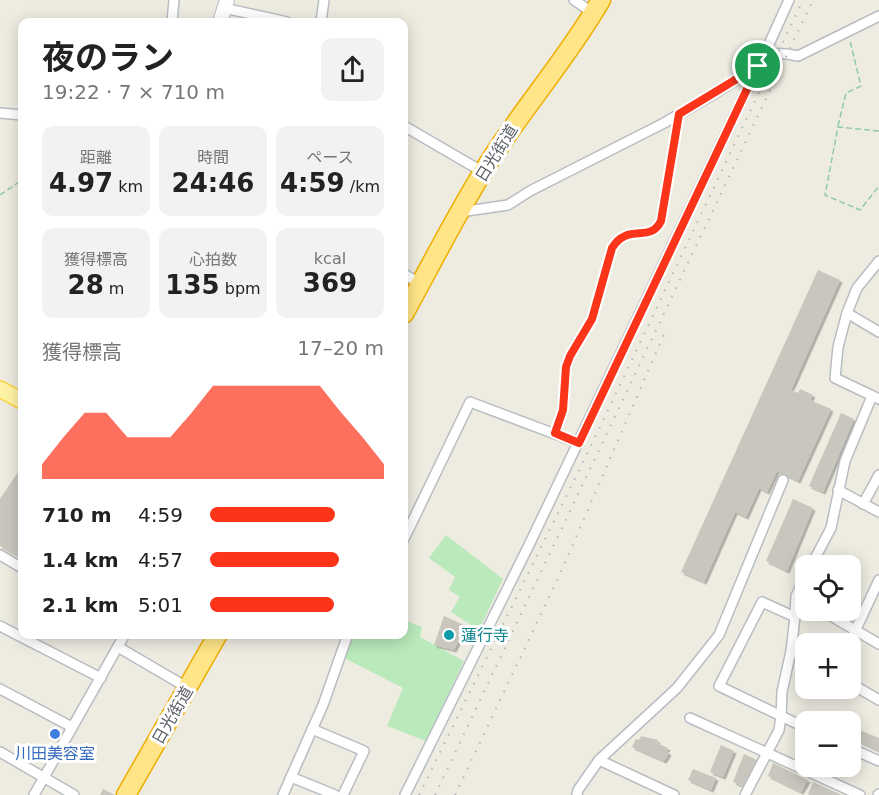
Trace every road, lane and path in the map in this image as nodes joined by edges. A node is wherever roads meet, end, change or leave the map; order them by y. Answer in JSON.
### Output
{"nodes":[{"id":1,"x":174,"y":0,"type":"edge"},
{"id":2,"x":324,"y":0,"type":"edge"},
{"id":3,"x":574,"y":0,"type":"edge"},
{"id":4,"x":789,"y":0,"type":"edge"},
{"id":5,"x":226,"y":4,"type":"edge"},
{"id":6,"x":597,"y":6,"type":"edge"},
{"id":7,"x":879,"y":16,"type":"edge"},
{"id":8,"x":172,"y":18,"type":"edge"},
{"id":9,"x":273,"y":18,"type":"edge"},
{"id":10,"x":322,"y":18,"type":"edge"},
{"id":11,"x":848,"y":31,"type":"junction"},
{"id":12,"x":765,"y":53,"type":"junction"},
{"id":13,"x":758,"y":66,"type":"junction"},
{"id":14,"x":0,"y":113,"type":"edge"},
{"id":15,"x":679,"y":114,"type":"junction"},
{"id":16,"x":18,"y":115,"type":"edge"},
{"id":17,"x":838,"y":127,"type":"junction"},
{"id":18,"x":408,"y":128,"type":"edge"},
{"id":19,"x":879,"y":131,"type":"edge"},
{"id":20,"x":483,"y":172,"type":"junction"},
{"id":21,"x":18,"y":183,"type":"edge"},
{"id":22,"x":879,"y":186,"type":"edge"},
{"id":23,"x":0,"y":195,"type":"edge"},
{"id":24,"x":460,"y":212,"type":"junction"},
{"id":25,"x":877,"y":267,"type":"edge"},
{"id":26,"x":408,"y":276,"type":"edge"},
{"id":27,"x":421,"y":284,"type":"junction"},
{"id":28,"x":408,"y":307,"type":"edge"},
{"id":29,"x":847,"y":313,"type":"junction"},
{"id":30,"x":879,"y":332,"type":"edge"},
{"id":31,"x":0,"y":389,"type":"edge"},
{"id":32,"x":876,"y":397,"type":"edge"},
{"id":33,"x":18,"y":399,"type":"edge"},
{"id":34,"x":555,"y":433,"type":"junction"},
{"id":35,"x":579,"y":443,"type":"junction"},
{"id":36,"x":879,"y":475,"type":"edge"},
{"id":37,"x":783,"y":480,"type":"dead end"},
{"id":38,"x":838,"y":490,"type":"junction"},
{"id":39,"x":863,"y":504,"type":"junction"},
{"id":40,"x":879,"y":512,"type":"edge"},
{"id":41,"x":408,"y":530,"type":"edge"},
{"id":42,"x":0,"y":555,"type":"edge"},
{"id":43,"x":817,"y":555,"type":"edge"},
{"id":44,"x":18,"y":566,"type":"edge"},
{"id":45,"x":879,"y":580,"type":"edge"},
{"id":46,"x":795,"y":617,"type":"joint"},
{"id":47,"x":840,"y":621,"type":"edge"},
{"id":48,"x":0,"y":626,"type":"edge"},
{"id":49,"x":855,"y":630,"type":"junction"},
{"id":50,"x":854,"y":633,"type":"edge"},
{"id":51,"x":18,"y":635,"type":"edge"},
{"id":52,"x":25,"y":639,"type":"edge"},
{"id":53,"x":122,"y":639,"type":"edge"},
{"id":54,"x":215,"y":639,"type":"edge"},
{"id":55,"x":346,"y":639,"type":"edge"},
{"id":56,"x":879,"y":644,"type":"edge"},
{"id":57,"x":118,"y":647,"type":"junction"},
{"id":58,"x":790,"y":651,"type":"junction"},
{"id":59,"x":795,"y":654,"type":"edge"},
{"id":60,"x":101,"y":678,"type":"junction"},
{"id":61,"x":188,"y":688,"type":"junction"},
{"id":62,"x":0,"y":689,"type":"edge"},
{"id":63,"x":861,"y":689,"type":"edge"},
{"id":64,"x":879,"y":700,"type":"edge"},
{"id":65,"x":781,"y":717,"type":"junction"},
{"id":66,"x":690,"y":718,"type":"dead end"},
{"id":67,"x":795,"y":723,"type":"edge"},
{"id":68,"x":72,"y":728,"type":"junction"},
{"id":69,"x":312,"y":729,"type":"junction"},
{"id":70,"x":0,"y":752,"type":"edge"},
{"id":71,"x":768,"y":753,"type":"junction"},
{"id":72,"x":861,"y":753,"type":"edge"},
{"id":73,"x":599,"y":760,"type":"junction"},
{"id":74,"x":879,"y":761,"type":"edge"},
{"id":75,"x":291,"y":777,"type":"junction"},
{"id":76,"x":44,"y":778,"type":"junction"},
{"id":77,"x":33,"y":795,"type":"edge"},
{"id":78,"x":74,"y":795,"type":"edge"},
{"id":79,"x":126,"y":795,"type":"edge"},
{"id":80,"x":283,"y":795,"type":"edge"},
{"id":81,"x":335,"y":795,"type":"edge"},
{"id":82,"x":343,"y":795,"type":"edge"},
{"id":83,"x":405,"y":795,"type":"edge"},
{"id":84,"x":577,"y":795,"type":"edge"},
{"id":85,"x":674,"y":795,"type":"edge"},
{"id":86,"x":745,"y":795,"type":"edge"},
{"id":87,"x":860,"y":795,"type":"edge"}],
"edges":[{"from":1,"to":8,"type":"street"},
{"from":2,"to":10,"type":"street"},
{"from":3,"to":6,"type":"street"},
{"from":4,"to":12,"type":"street"},
{"from":5,"to":9,"type":"street"},
{"from":6,"to":20,"type":"highway","name":"日光街道"},
{"from":7,"to":11,"type":"street"},
{"from":11,"to":12,"type":"street"},
{"from":11,"to":17,"type":"path"},
{"from":12,"to":13,"type":"street"},
{"from":13,"to":15,"type":"street"},
{"from":13,"to":35,"type":"street"},
{"from":14,"to":16,"type":"street"},
{"from":15,"to":24,"type":"street"},
{"from":15,"to":34,"type":"path"},
{"from":17,"to":19,"type":"path"},
{"from":17,"to":22,"type":"path"},
{"from":18,"to":20,"type":"street"},
{"from":20,"to":24,"type":"highway","name":"日光街道"},
{"from":21,"to":23,"type":"path"},
{"from":24,"to":27,"type":"highway","name":"日光街道"},
{"from":25,"to":29,"type":"street"},
{"from":26,"to":27,"type":"street"},
{"from":27,"to":28,"type":"highway","name":"日光街道"},
{"from":29,"to":30,"type":"street"},
{"from":29,"to":32,"type":"street"},
{"from":31,"to":33,"type":"main road"},
{"from":32,"to":38,"type":"street"},
{"from":34,"to":35,"type":"street"},
{"from":34,"to":41,"type":"street"},
{"from":35,"to":83,"type":"street"},
{"from":36,"to":39,"type":"street"},
{"from":37,"to":73,"type":"street"},
{"from":38,"to":39,"type":"street"},
{"from":38,"to":43,"type":"street"},
{"from":39,"to":40,"type":"street"},
{"from":42,"to":44,"type":"street"},
{"from":45,"to":49,"type":"street"},
{"from":46,"to":58,"type":"street"},
{"from":46,"to":65,"type":"street"},
{"from":47,"to":49,"type":"street"},
{"from":48,"to":51,"type":"street"},
{"from":49,"to":50,"type":"street"},
{"from":49,"to":56,"type":"street"},
{"from":52,"to":60,"type":"street"},
{"from":53,"to":57,"type":"street"},
{"from":54,"to":61,"type":"highway","name":"日光街道"},
{"from":55,"to":69,"type":"street"},
{"from":57,"to":60,"type":"street"},
{"from":57,"to":61,"type":"street"},
{"from":58,"to":59,"type":"street"},
{"from":58,"to":65,"type":"street"},
{"from":60,"to":68,"type":"street"},
{"from":61,"to":79,"type":"highway","name":"日光街道"},
{"from":62,"to":68,"type":"street"},
{"from":63,"to":64,"type":"street"},
{"from":65,"to":67,"type":"street"},
{"from":65,"to":71,"type":"street"},
{"from":66,"to":71,"type":"street"},
{"from":68,"to":76,"type":"street"},
{"from":69,"to":75,"type":"street"},
{"from":69,"to":82,"type":"street"},
{"from":70,"to":76,"type":"street"},
{"from":71,"to":86,"type":"street"},
{"from":71,"to":87,"type":"street"},
{"from":72,"to":74,"type":"street"},
{"from":73,"to":84,"type":"street"},
{"from":73,"to":85,"type":"street"},
{"from":75,"to":80,"type":"street"},
{"from":75,"to":81,"type":"street"},
{"from":76,"to":77,"type":"street"},
{"from":76,"to":78,"type":"street"}]}
